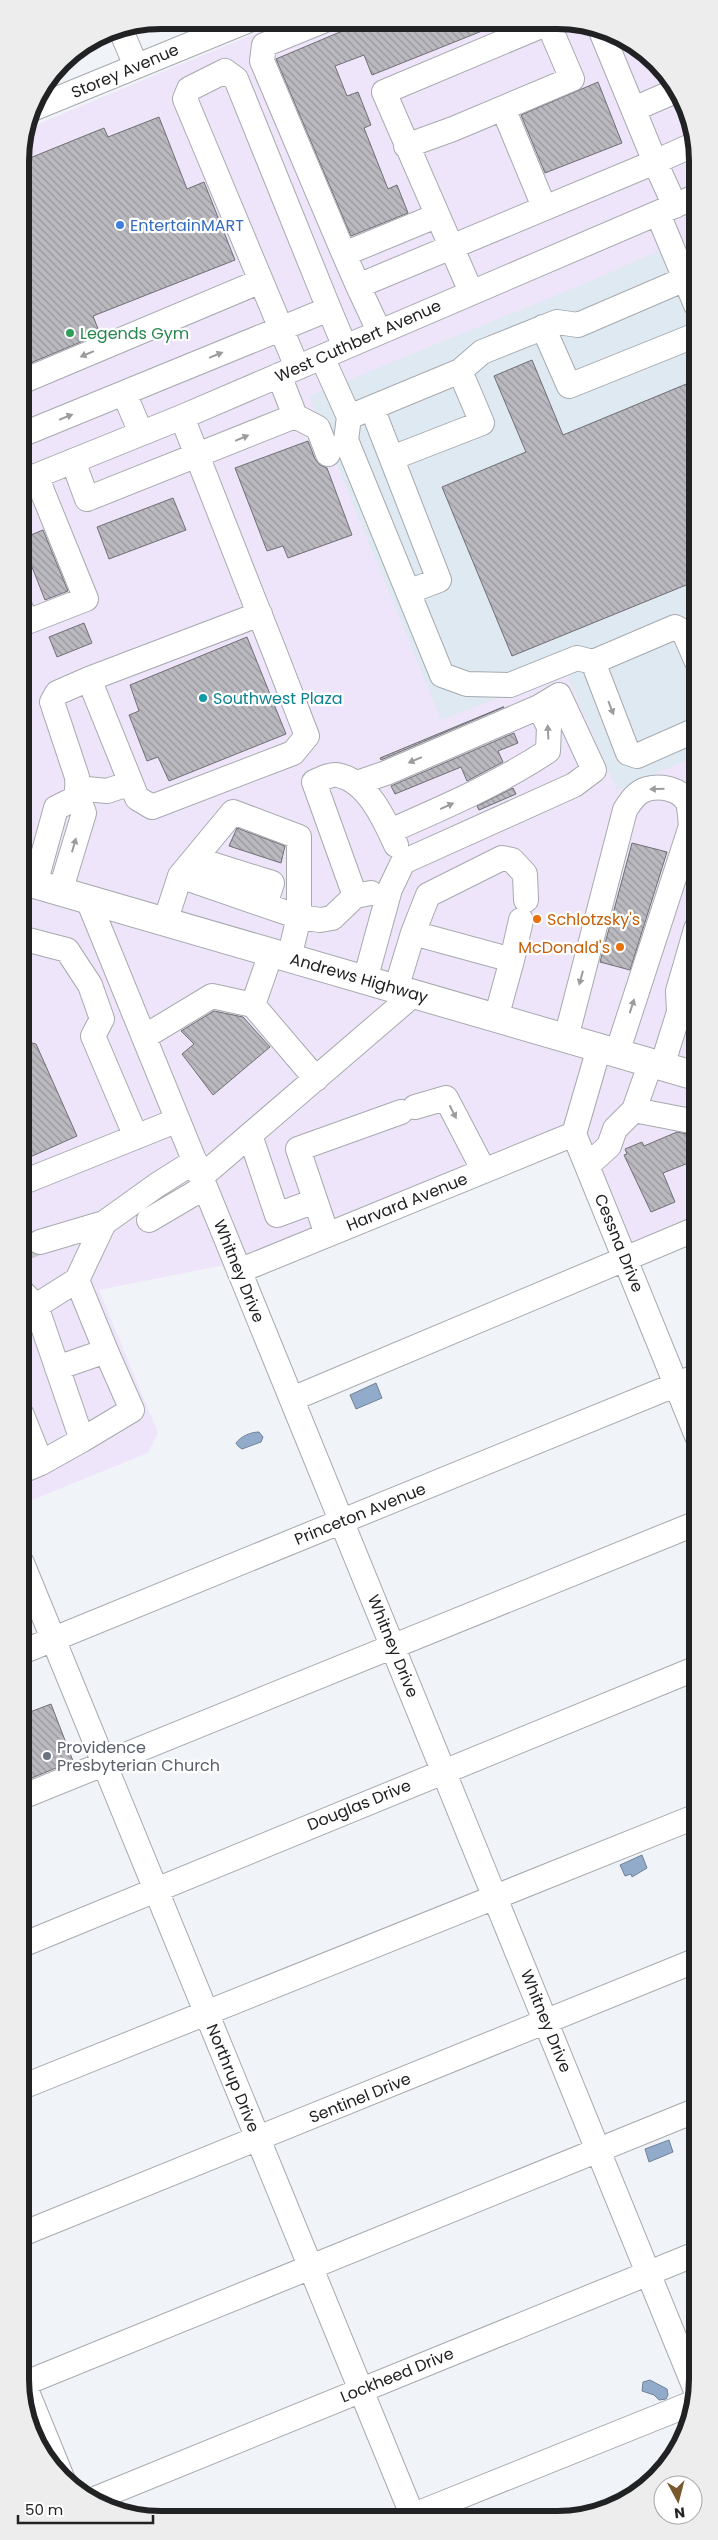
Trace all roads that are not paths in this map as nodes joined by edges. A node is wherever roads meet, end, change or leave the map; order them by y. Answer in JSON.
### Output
{"nodes":[{"id":1,"x":225,"y":29,"type":"edge"},
{"id":2,"x":256,"y":29,"type":"edge"},
{"id":3,"x":303,"y":29,"type":"edge"},
{"id":4,"x":534,"y":29,"type":"edge"},
{"id":5,"x":551,"y":29,"type":"edge"},
{"id":6,"x":123,"y":35,"type":"edge"},
{"id":7,"x":604,"y":37,"type":"edge"},
{"id":8,"x":264,"y":45,"type":"junction"},
{"id":9,"x":136,"y":66,"type":"junction"},
{"id":10,"x":671,"y":93,"type":"edge"},
{"id":11,"x":41,"y":106,"type":"edge"},
{"id":12,"x":503,"y":108,"type":"junction"},
{"id":13,"x":634,"y":109,"type":"junction"},
{"id":14,"x":406,"y":146,"type":"junction"},
{"id":15,"x":688,"y":147,"type":"edge"},
{"id":16,"x":655,"y":162,"type":"junction"},
{"id":17,"x":676,"y":205,"type":"edge"},
{"id":18,"x":544,"y":207,"type":"junction"},
{"id":19,"x":436,"y":216,"type":"junction"},
{"id":20,"x":450,"y":247,"type":"junction"},
{"id":21,"x":344,"y":254,"type":"junction"},
{"id":22,"x":686,"y":267,"type":"edge"},
{"id":23,"x":261,"y":281,"type":"junction"},
{"id":24,"x":358,"y":286,"type":"junction"},
{"id":25,"x":471,"y":292,"type":"junction"},
{"id":26,"x":329,"y":308,"type":"junction"},
{"id":27,"x":543,"y":327,"type":"junction"},
{"id":28,"x":281,"y":328,"type":"junction"},
{"id":29,"x":379,"y":331,"type":"junction"},
{"id":30,"x":689,"y":338,"type":"edge"},
{"id":31,"x":345,"y":347,"type":"junction"},
{"id":32,"x":322,"y":357,"type":"junction"},
{"id":33,"x":288,"y":371,"type":"junction"},
{"id":34,"x":460,"y":371,"type":"junction"},
{"id":35,"x":29,"y":378,"type":"edge"},
{"id":36,"x":124,"y":393,"type":"junction"},
{"id":37,"x":372,"y":408,"type":"junction"},
{"id":38,"x":295,"y":416,"type":"junction"},
{"id":39,"x":182,"y":417,"type":"junction"},
{"id":40,"x":349,"y":417,"type":"junction"},
{"id":41,"x":29,"y":432,"type":"edge"},
{"id":42,"x":141,"y":433,"type":"junction"},
{"id":43,"x":328,"y":454,"type":"dead end"},
{"id":44,"x":197,"y":456,"type":"junction"},
{"id":45,"x":392,"y":458,"type":"junction"},
{"id":46,"x":73,"y":461,"type":"junction"},
{"id":47,"x":29,"y":479,"type":"edge"},
{"id":48,"x":29,"y":481,"type":"edge"},
{"id":49,"x":408,"y":592,"type":"junction"},
{"id":50,"x":260,"y":614,"type":"junction"},
{"id":51,"x":29,"y":621,"type":"edge"},
{"id":52,"x":689,"y":644,"type":"edge"},
{"id":53,"x":593,"y":662,"type":"junction"},
{"id":54,"x":89,"y":680,"type":"junction"},
{"id":55,"x":539,"y":707,"type":"junction"},
{"id":56,"x":689,"y":733,"type":"edge"},
{"id":57,"x":131,"y":783,"type":"junction"},
{"id":58,"x":357,"y":783,"type":"junction"},
{"id":59,"x":77,"y":792,"type":"junction"},
{"id":60,"x":689,"y":811,"type":"edge"},
{"id":61,"x":390,"y":831,"type":"junction"},
{"id":62,"x":689,"y":831,"type":"edge"},
{"id":63,"x":403,"y":862,"type":"junction"},
{"id":64,"x":29,"y":879,"type":"edge"},
{"id":65,"x":190,"y":880,"type":"junction"},
{"id":66,"x":29,"y":882,"type":"edge"},
{"id":67,"x":390,"y":889,"type":"junction"},
{"id":68,"x":60,"y":892,"type":"junction"},
{"id":69,"x":355,"y":896,"type":"junction"},
{"id":70,"x":88,"y":900,"type":"junction"},
{"id":71,"x":299,"y":917,"type":"junction"},
{"id":72,"x":165,"y":922,"type":"junction"},
{"id":73,"x":413,"y":933,"type":"junction"},
{"id":74,"x":29,"y":940,"type":"edge"},
{"id":75,"x":689,"y":953,"type":"edge"},
{"id":76,"x":280,"y":955,"type":"junction"},
{"id":77,"x":512,"y":960,"type":"junction"},
{"id":78,"x":365,"y":980,"type":"junction"},
{"id":79,"x":405,"y":992,"type":"junction"},
{"id":80,"x":253,"y":1005,"type":"junction"},
{"id":81,"x":688,"y":1014,"type":"edge"},
{"id":82,"x":496,"y":1018,"type":"junction"},
{"id":83,"x":144,"y":1037,"type":"junction"},
{"id":84,"x":566,"y":1038,"type":"junction"},
{"id":85,"x":608,"y":1050,"type":"junction"},
{"id":86,"x":656,"y":1064,"type":"junction"},
{"id":87,"x":689,"y":1074,"type":"edge"},
{"id":88,"x":316,"y":1079,"type":"junction"},
{"id":89,"x":634,"y":1110,"type":"junction"},
{"id":90,"x":178,"y":1120,"type":"junction"},
{"id":91,"x":689,"y":1121,"type":"edge"},
{"id":92,"x":574,"y":1134,"type":"junction"},
{"id":93,"x":250,"y":1135,"type":"junction"},
{"id":94,"x":136,"y":1137,"type":"junction"},
{"id":95,"x":587,"y":1166,"type":"junction"},
{"id":96,"x":484,"y":1171,"type":"junction"},
{"id":97,"x":200,"y":1175,"type":"junction"},
{"id":98,"x":29,"y":1180,"type":"edge"},
{"id":99,"x":315,"y":1202,"type":"junction"},
{"id":100,"x":150,"y":1220,"type":"dead end"},
{"id":101,"x":104,"y":1223,"type":"junction"},
{"id":102,"x":689,"y":1232,"type":"edge"},
{"id":103,"x":327,"y":1235,"type":"junction"},
{"id":104,"x":40,"y":1242,"type":"tunnel mouth"},
{"id":105,"x":625,"y":1259,"type":"junction"},
{"id":106,"x":239,"y":1271,"type":"junction"},
{"id":107,"x":77,"y":1280,"type":"junction"},
{"id":108,"x":29,"y":1297,"type":"edge"},
{"id":109,"x":29,"y":1303,"type":"edge"},
{"id":110,"x":106,"y":1351,"type":"junction"},
{"id":111,"x":57,"y":1368,"type":"junction"},
{"id":112,"x":686,"y":1380,"type":"edge"},
{"id":113,"x":689,"y":1395,"type":"edge"},
{"id":114,"x":292,"y":1399,"type":"junction"},
{"id":115,"x":82,"y":1440,"type":"junction"},
{"id":116,"x":29,"y":1451,"type":"edge"},
{"id":117,"x":32,"y":1467,"type":"edge"},
{"id":118,"x":342,"y":1522,"type":"junction"},
{"id":119,"x":689,"y":1526,"type":"edge"},
{"id":120,"x":29,"y":1580,"type":"edge"},
{"id":121,"x":54,"y":1639,"type":"junction"},
{"id":122,"x":393,"y":1646,"type":"junction"},
{"id":123,"x":29,"y":1649,"type":"edge"},
{"id":124,"x":689,"y":1671,"type":"edge"},
{"id":125,"x":104,"y":1763,"type":"junction"},
{"id":126,"x":443,"y":1771,"type":"junction"},
{"id":127,"x":29,"y":1794,"type":"edge"},
{"id":128,"x":689,"y":1819,"type":"edge"},
{"id":129,"x":155,"y":1889,"type":"junction"},
{"id":130,"x":495,"y":1896,"type":"junction"},
{"id":131,"x":29,"y":1942,"type":"edge"},
{"id":132,"x":689,"y":1963,"type":"edge"},
{"id":133,"x":205,"y":2012,"type":"junction"},
{"id":134,"x":546,"y":2021,"type":"junction"},
{"id":135,"x":29,"y":2084,"type":"edge"},
{"id":136,"x":689,"y":2113,"type":"edge"},
{"id":137,"x":258,"y":2140,"type":"junction"},
{"id":138,"x":599,"y":2151,"type":"junction"},
{"id":139,"x":29,"y":2231,"type":"edge"},
{"id":140,"x":689,"y":2256,"type":"edge"},
{"id":141,"x":311,"y":2268,"type":"junction"},
{"id":142,"x":648,"y":2273,"type":"junction"},
{"id":143,"x":689,"y":2373,"type":"edge"},
{"id":144,"x":29,"y":2381,"type":"edge"},
{"id":145,"x":361,"y":2389,"type":"junction"},
{"id":146,"x":31,"y":2402,"type":"edge"},
{"id":147,"x":686,"y":2405,"type":"edge"},
{"id":148,"x":51,"y":2452,"type":"edge"},
{"id":149,"x":100,"y":2497,"type":"edge"},
{"id":150,"x":409,"y":2511,"type":"edge"},
{"id":151,"x":426,"y":2511,"type":"edge"}],
"edges":[{"from":1,"to":9,"type":"street","name":"Storey Avenue"},
{"from":2,"to":8,"type":"street"},
{"from":3,"to":8,"type":"street"},
{"from":4,"to":14,"type":"street"},
{"from":5,"to":12,"type":"street"},
{"from":6,"to":9,"type":"street"},
{"from":7,"to":13,"type":"street"},
{"from":8,"to":21,"type":"street"},
{"from":9,"to":11,"type":"street","name":"Storey Avenue"},
{"from":10,"to":13,"type":"street"},
{"from":12,"to":14,"type":"street"},
{"from":12,"to":18,"type":"street"},
{"from":13,"to":16,"type":"street"},
{"from":14,"to":19,"type":"street"},
{"from":15,"to":16,"type":"street"},
{"from":16,"to":17,"type":"street"},
{"from":16,"to":18,"type":"street"},
{"from":17,"to":22,"type":"street"},
{"from":17,"to":25,"type":"street","name":"West Cuthbert Avenue"},
{"from":18,"to":20,"type":"street"},
{"from":19,"to":20,"type":"street"},
{"from":19,"to":21,"type":"street"},
{"from":20,"to":24,"type":"street"},
{"from":20,"to":25,"type":"street"},
{"from":21,"to":24,"type":"street"},
{"from":22,"to":27,"type":"street"},
{"from":23,"to":26,"type":"street"},
{"from":23,"to":28,"type":"street"},
{"from":23,"to":35,"type":"street","one_way":true},
{"from":24,"to":29,"type":"street"},
{"from":25,"to":29,"type":"street","name":"West Cuthbert Avenue"},
{"from":26,"to":28,"type":"street"},
{"from":26,"to":31,"type":"street"},
{"from":27,"to":30,"type":"street"},
{"from":27,"to":34,"type":"street"},
{"from":28,"to":33,"type":"street"},
{"from":36,"to":28,"type":"street","one_way":true},
{"from":29,"to":31,"type":"street","name":"West Cuthbert Avenue"},
{"from":31,"to":32,"type":"street","name":"West Cuthbert Avenue"},
{"from":32,"to":33,"type":"street","name":"West Cuthbert Avenue"},
{"from":32,"to":40,"type":"street"},
{"from":33,"to":38,"type":"street"},
{"from":33,"to":39,"type":"street","name":"West Cuthbert Avenue"},
{"from":34,"to":37,"type":"street"},
{"from":34,"to":45,"type":"street"},
{"from":41,"to":36,"type":"street","one_way":true},
{"from":36,"to":42,"type":"street"},
{"from":37,"to":40,"type":"street"},
{"from":37,"to":45,"type":"street"},
{"from":38,"to":43,"type":"street"},
{"from":44,"to":38,"type":"street","one_way":true},
{"from":39,"to":42,"type":"street","name":"West Cuthbert Avenue"},
{"from":39,"to":44,"type":"street"},
{"from":40,"to":49,"type":"street"},
{"from":42,"to":46,"type":"street","name":"West Cuthbert Avenue"},
{"from":44,"to":46,"type":"street"},
{"from":44,"to":50,"type":"street"},
{"from":45,"to":49,"type":"street"},
{"from":46,"to":47,"type":"street","name":"West Cuthbert Avenue"},
{"from":48,"to":51,"type":"street"},
{"from":49,"to":53,"type":"street"},
{"from":50,"to":54,"type":"street"},
{"from":50,"to":57,"type":"street"},
{"from":52,"to":53,"type":"street"},
{"from":53,"to":56,"type":"street","one_way":true},
{"from":54,"to":57,"type":"street"},
{"from":54,"to":59,"type":"street"},
{"from":55,"to":58,"type":"street","one_way":true},
{"from":61,"to":55,"type":"street","one_way":true},
{"from":55,"to":63,"type":"street"},
{"from":57,"to":59,"type":"street"},
{"from":58,"to":61,"type":"street"},
{"from":58,"to":69,"type":"street"},
{"from":59,"to":64,"type":"street"},
{"from":68,"to":59,"type":"street","one_way":true},
{"from":60,"to":84,"type":"street","one_way":true},
{"from":61,"to":63,"type":"street"},
{"from":85,"to":62,"type":"street","one_way":true},
{"from":63,"to":67,"type":"street"},
{"from":65,"to":71,"type":"street"},
{"from":65,"to":71,"type":"street"},
{"from":65,"to":72,"type":"street"},
{"from":66,"to":68,"type":"main road","name":"Andrews Highway"},
{"from":67,"to":69,"type":"street"},
{"from":67,"to":78,"type":"street"},
{"from":68,"to":70,"type":"main road","name":"Andrews Highway"},
{"from":69,"to":71,"type":"street"},
{"from":70,"to":72,"type":"main road","name":"Andrews Highway"},
{"from":70,"to":83,"type":"street","name":"Whitney Drive"},
{"from":71,"to":76,"type":"street"},
{"from":72,"to":76,"type":"main road","name":"Andrews Highway"},
{"from":73,"to":77,"type":"street"},
{"from":73,"to":77,"type":"street"},
{"from":73,"to":79,"type":"street"},
{"from":74,"to":94,"type":"street"},
{"from":75,"to":81,"type":"street"},
{"from":76,"to":78,"type":"main road","name":"Andrews Highway"},
{"from":76,"to":80,"type":"street"},
{"from":77,"to":82,"type":"street"},
{"from":78,"to":79,"type":"main road","name":"Andrews Highway"},
{"from":79,"to":82,"type":"main road","name":"Andrews Highway"},
{"from":79,"to":88,"type":"street"},
{"from":80,"to":83,"type":"street"},
{"from":80,"to":88,"type":"street"},
{"from":81,"to":86,"type":"street"},
{"from":82,"to":84,"type":"main road","name":"Andrews Highway"},
{"from":83,"to":90,"type":"street","name":"Whitney Drive"},
{"from":84,"to":85,"type":"main road","name":"Andrews Highway"},
{"from":85,"to":86,"type":"main road","name":"Andrews Highway"},
{"from":85,"to":92,"type":"street"},
{"from":86,"to":87,"type":"main road","name":"Andrews Highway"},
{"from":86,"to":89,"type":"street"},
{"from":88,"to":93,"type":"street"},
{"from":89,"to":91,"type":"street"},
{"from":89,"to":95,"type":"street"},
{"from":90,"to":94,"type":"street"},
{"from":90,"to":97,"type":"street","name":"Whitney Drive"},
{"from":92,"to":95,"type":"street","name":"Cessna Drive"},
{"from":92,"to":96,"type":"street","name":"Harvard Avenue"},
{"from":93,"to":97,"type":"street"},
{"from":93,"to":99,"type":"street"},
{"from":94,"to":98,"type":"street"},
{"from":95,"to":105,"type":"street","name":"Cessna Drive"},
{"from":99,"to":96,"type":"street","one_way":true},
{"from":96,"to":103,"type":"street","name":"Harvard Avenue"},
{"from":97,"to":100,"type":"street"},
{"from":97,"to":101,"type":"street"},
{"from":97,"to":106,"type":"street","name":"Whitney Drive"},
{"from":99,"to":103,"type":"street"},
{"from":101,"to":104,"type":"street"},
{"from":101,"to":107,"type":"street"},
{"from":102,"to":105,"type":"street"},
{"from":103,"to":106,"type":"street","name":"Harvard Avenue"},
{"from":105,"to":112,"type":"street","name":"Cessna Drive"},
{"from":105,"to":114,"type":"street"},
{"from":106,"to":114,"type":"street","name":"Whitney Drive"},
{"from":107,"to":108,"type":"street"},
{"from":107,"to":110,"type":"street"},
{"from":109,"to":111,"type":"street"},
{"from":110,"to":111,"type":"street"},
{"from":110,"to":115,"type":"street"},
{"from":111,"to":115,"type":"street"},
{"from":112,"to":113,"type":"street","name":"Cessna Drive"},
{"from":112,"to":118,"type":"street","name":"Princeton Avenue"},
{"from":114,"to":118,"type":"street","name":"Whitney Drive"},
{"from":115,"to":117,"type":"street"},
{"from":116,"to":117,"type":"street"},
{"from":118,"to":121,"type":"street","name":"Princeton Avenue"},
{"from":118,"to":122,"type":"street","name":"Whitney Drive"},
{"from":119,"to":122,"type":"street"},
{"from":120,"to":121,"type":"street","name":"Northrup Drive"},
{"from":121,"to":123,"type":"street","name":"Princeton Avenue"},
{"from":121,"to":125,"type":"street","name":"Northrup Drive"},
{"from":122,"to":125,"type":"street"},
{"from":122,"to":126,"type":"street","name":"Whitney Drive"},
{"from":124,"to":126,"type":"street","name":"Douglas Drive"},
{"from":125,"to":127,"type":"street"},
{"from":125,"to":129,"type":"street","name":"Northrup Drive"},
{"from":126,"to":129,"type":"street","name":"Douglas Drive"},
{"from":126,"to":130,"type":"street","name":"Whitney Drive"},
{"from":128,"to":130,"type":"street"},
{"from":129,"to":131,"type":"street","name":"Douglas Drive"},
{"from":129,"to":133,"type":"street","name":"Northrup Drive"},
{"from":130,"to":133,"type":"street"},
{"from":130,"to":134,"type":"street","name":"Whitney Drive"},
{"from":132,"to":134,"type":"street","name":"Sentinel Drive"},
{"from":133,"to":135,"type":"street"},
{"from":133,"to":137,"type":"street","name":"Northrup Drive"},
{"from":134,"to":137,"type":"street","name":"Sentinel Drive"},
{"from":134,"to":138,"type":"street","name":"Whitney Drive"},
{"from":136,"to":138,"type":"street"},
{"from":137,"to":139,"type":"street","name":"Sentinel Drive"},
{"from":137,"to":141,"type":"street","name":"Northrup Drive"},
{"from":138,"to":141,"type":"street"},
{"from":138,"to":142,"type":"street","name":"Whitney Drive"},
{"from":140,"to":142,"type":"street","name":"Lockheed Drive"},
{"from":141,"to":144,"type":"street"},
{"from":141,"to":145,"type":"street","name":"Northrup Drive"},
{"from":142,"to":143,"type":"street","name":"Whitney Drive"},
{"from":142,"to":145,"type":"street","name":"Lockheed Drive"},
{"from":145,"to":149,"type":"street","name":"Lockheed Drive"},
{"from":145,"to":150,"type":"street","name":"Northrup Drive"},
{"from":146,"to":148,"type":"street"},
{"from":147,"to":151,"type":"street"}]}
